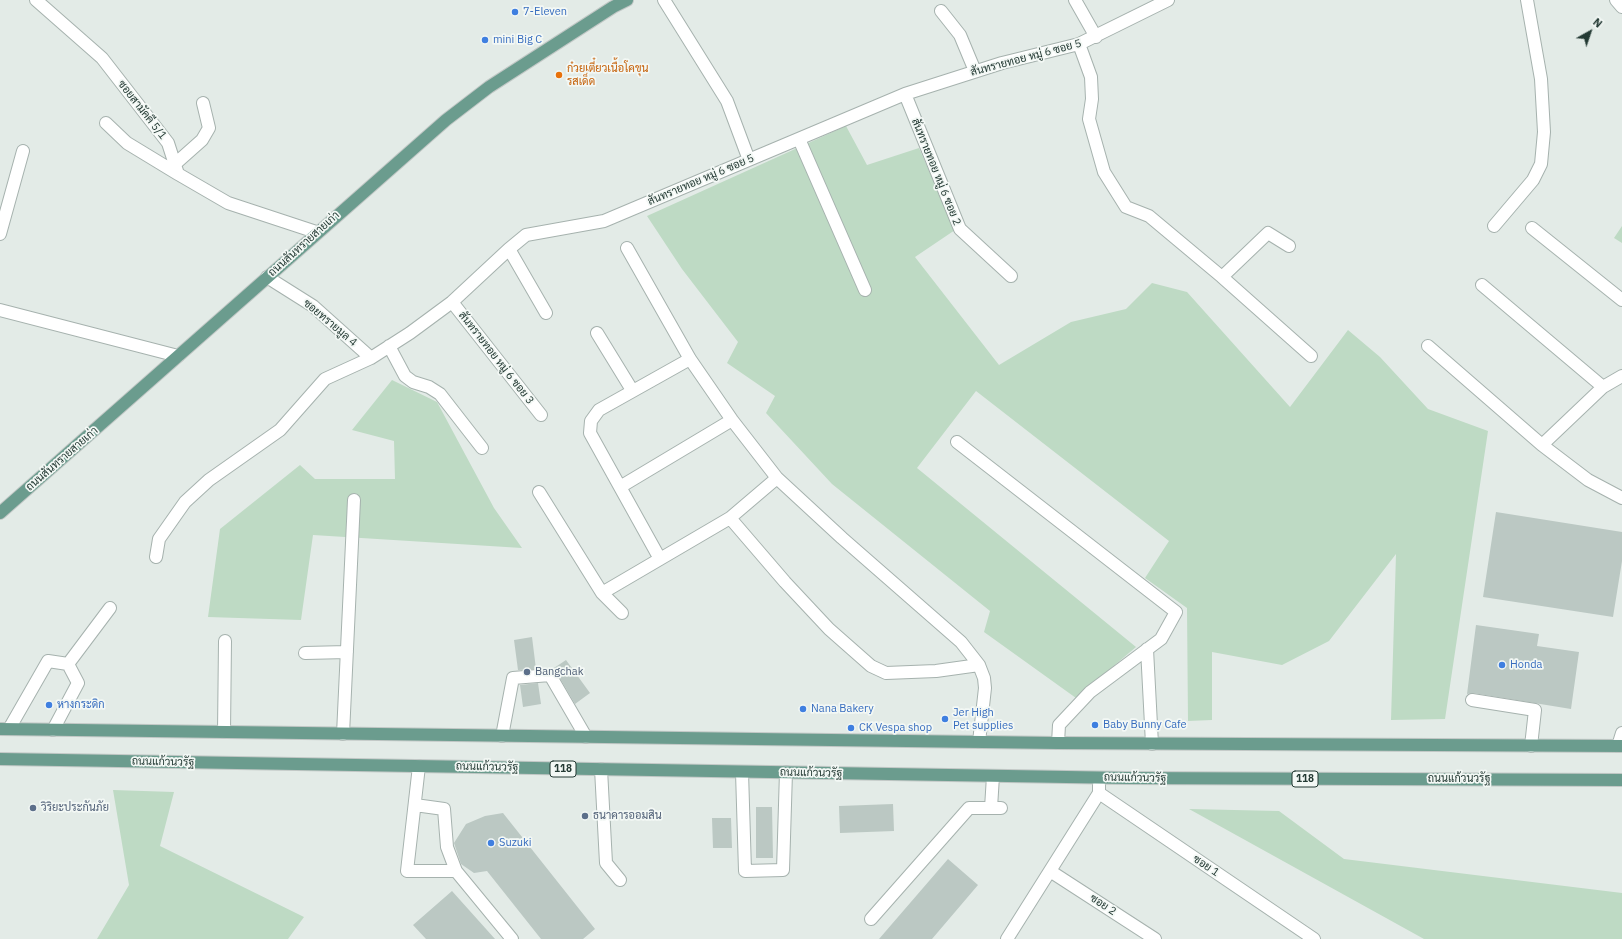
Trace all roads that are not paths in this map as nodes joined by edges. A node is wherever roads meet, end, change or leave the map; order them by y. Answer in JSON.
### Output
{"nodes":[{"id":1,"x":36,"y":0,"type":"edge"},
{"id":2,"x":627,"y":0,"type":"edge"},
{"id":3,"x":664,"y":0,"type":"edge"},
{"id":4,"x":1075,"y":0,"type":"edge"},
{"id":5,"x":1168,"y":0,"type":"edge"},
{"id":6,"x":1527,"y":0,"type":"edge"},
{"id":7,"x":1616,"y":0,"type":"edge"},
{"id":8,"x":611,"y":4,"type":"edge"},
{"id":9,"x":1622,"y":7,"type":"edge"},
{"id":10,"x":942,"y":11,"type":"dead end"},
{"id":11,"x":1096,"y":37,"type":"junction"},
{"id":12,"x":1079,"y":44,"type":"junction"},
{"id":13,"x":975,"y":71,"type":"junction"},
{"id":14,"x":905,"y":94,"type":"junction"},
{"id":15,"x":203,"y":103,"type":"dead end"},
{"id":16,"x":106,"y":123,"type":"dead end"},
{"id":17,"x":799,"y":139,"type":"junction"},
{"id":18,"x":23,"y":151,"type":"dead end"},
{"id":19,"x":749,"y":160,"type":"junction"},
{"id":20,"x":177,"y":169,"type":"junction"},
{"id":21,"x":1494,"y":226,"type":"dead end"},
{"id":22,"x":1,"y":228,"type":"edge"},
{"id":23,"x":1532,"y":228,"type":"dead end"},
{"id":24,"x":316,"y":232,"type":"junction"},
{"id":25,"x":1289,"y":246,"type":"dead end"},
{"id":26,"x":627,"y":248,"type":"dead end"},
{"id":27,"x":509,"y":249,"type":"junction"},
{"id":28,"x":1011,"y":276,"type":"dead end"},
{"id":29,"x":267,"y":277,"type":"junction"},
{"id":30,"x":1222,"y":277,"type":"junction"},
{"id":31,"x":1482,"y":285,"type":"dead end"},
{"id":32,"x":865,"y":290,"type":"dead end"},
{"id":33,"x":1622,"y":300,"type":"edge"},
{"id":34,"x":452,"y":302,"type":"junction"},
{"id":35,"x":0,"y":310,"type":"edge"},
{"id":36,"x":546,"y":313,"type":"dead end"},
{"id":37,"x":597,"y":333,"type":"dead end"},
{"id":38,"x":389,"y":346,"type":"junction"},
{"id":39,"x":1428,"y":346,"type":"dead end"},
{"id":40,"x":178,"y":356,"type":"junction"},
{"id":41,"x":1311,"y":356,"type":"dead end"},
{"id":42,"x":371,"y":358,"type":"junction"},
{"id":43,"x":690,"y":358,"type":"junction"},
{"id":44,"x":1622,"y":376,"type":"edge"},
{"id":45,"x":1603,"y":387,"type":"junction"},
{"id":46,"x":632,"y":390,"type":"junction"},
{"id":47,"x":541,"y":415,"type":"dead end"},
{"id":48,"x":732,"y":420,"type":"junction"},
{"id":49,"x":957,"y":442,"type":"dead end"},
{"id":50,"x":1542,"y":445,"type":"junction"},
{"id":51,"x":482,"y":448,"type":"dead end"},
{"id":52,"x":777,"y":478,"type":"junction"},
{"id":53,"x":620,"y":487,"type":"junction"},
{"id":54,"x":539,"y":492,"type":"dead end"},
{"id":55,"x":1622,"y":498,"type":"edge"},
{"id":56,"x":354,"y":500,"type":"dead end"},
{"id":57,"x":0,"y":513,"type":"edge"},
{"id":58,"x":730,"y":518,"type":"junction"},
{"id":59,"x":156,"y":557,"type":"dead end"},
{"id":60,"x":660,"y":559,"type":"junction"},
{"id":61,"x":602,"y":593,"type":"junction"},
{"id":62,"x":110,"y":608,"type":"dead end"},
{"id":63,"x":622,"y":613,"type":"dead end"},
{"id":64,"x":225,"y":641,"type":"dead end"},
{"id":65,"x":1147,"y":649,"type":"junction"},
{"id":66,"x":305,"y":652,"type":"dead end"},
{"id":67,"x":347,"y":652,"type":"junction"},
{"id":68,"x":68,"y":664,"type":"junction"},
{"id":69,"x":979,"y":665,"type":"junction"},
{"id":70,"x":1472,"y":700,"type":"dead end"},
{"id":71,"x":5,"y":729,"type":"edge"},
{"id":72,"x":53,"y":730,"type":"junction"},
{"id":73,"x":224,"y":732,"type":"junction"},
{"id":74,"x":1622,"y":733,"type":"edge"},
{"id":75,"x":343,"y":734,"type":"junction"},
{"id":76,"x":502,"y":736,"type":"junction"},
{"id":77,"x":586,"y":737,"type":"junction"},
{"id":78,"x":979,"y":742,"type":"junction"},
{"id":79,"x":1058,"y":743,"type":"junction"},
{"id":80,"x":1152,"y":744,"type":"junction"},
{"id":81,"x":1531,"y":746,"type":"junction"},
{"id":82,"x":1620,"y":746,"type":"edge"},
{"id":83,"x":0,"y":759,"type":"edge"},
{"id":84,"x":419,"y":766,"type":"junction"},
{"id":85,"x":601,"y":769,"type":"junction"},
{"id":86,"x":742,"y":772,"type":"junction"},
{"id":87,"x":786,"y":772,"type":"junction"},
{"id":88,"x":993,"y":776,"type":"junction"},
{"id":89,"x":1100,"y":778,"type":"junction"},
{"id":90,"x":1622,"y":780,"type":"edge"},
{"id":91,"x":1098,"y":793,"type":"junction"},
{"id":92,"x":415,"y":805,"type":"junction"},
{"id":93,"x":456,"y":871,"type":"junction"},
{"id":94,"x":1050,"y":871,"type":"junction"},
{"id":95,"x":620,"y":880,"type":"dead end"},
{"id":96,"x":871,"y":919,"type":"dead end"},
{"id":97,"x":512,"y":939,"type":"edge"},
{"id":98,"x":1007,"y":939,"type":"edge"},
{"id":99,"x":1155,"y":939,"type":"edge"},
{"id":100,"x":1314,"y":939,"type":"edge"}],
"edges":[{"from":1,"to":20,"type":"street","name":"ซอยสามัคคี 5/1"},
{"from":2,"to":8,"type":"main road","name":"ถนนสันทรายสายเก่า"},
{"from":3,"to":19,"type":"street"},
{"from":4,"to":11,"type":"street"},
{"from":5,"to":11,"type":"street","name":"สันทรายทอย หมู่ 6 ซอย 5"},
{"from":6,"to":21,"type":"street"},
{"from":7,"to":9,"type":"street"},
{"from":8,"to":24,"type":"main road","name":"ถนนสันทรายสายเก่า"},
{"from":10,"to":13,"type":"street"},
{"from":11,"to":12,"type":"street","name":"สันทรายทอย หมู่ 6 ซอย 5"},
{"from":12,"to":13,"type":"street","name":"สันทรายทอย หมู่ 6 ซอย 5"},
{"from":12,"to":30,"type":"street"},
{"from":13,"to":14,"type":"street","name":"สันทรายทอย หมู่ 6 ซอย 5"},
{"from":14,"to":17,"type":"street","name":"สันทรายทอย หมู่ 6 ซอย 5"},
{"from":14,"to":28,"type":"street","name":"สันทรายทอย หมู่ 6 ซอย 2"},
{"from":15,"to":20,"type":"street"},
{"from":16,"to":20,"type":"street"},
{"from":17,"to":19,"type":"street","name":"สันทรายทอย หมู่ 6 ซอย 5"},
{"from":17,"to":32,"type":"street"},
{"from":18,"to":22,"type":"street"},
{"from":19,"to":27,"type":"street","name":"สันทรายทอย หมู่ 6 ซอย 5"},
{"from":20,"to":24,"type":"street"},
{"from":23,"to":33,"type":"street"},
{"from":24,"to":29,"type":"main road","name":"ถนนสันทรายสายเก่า"},
{"from":25,"to":30,"type":"street"},
{"from":26,"to":43,"type":"street"},
{"from":27,"to":34,"type":"street","name":"สันทรายทอย หมู่ 6 ซอย 5"},
{"from":27,"to":36,"type":"street"},
{"from":29,"to":40,"type":"main road","name":"ถนนสันทรายสายเก่า"},
{"from":29,"to":42,"type":"street","name":"ซอยทรายมูล 4"},
{"from":30,"to":41,"type":"street"},
{"from":31,"to":45,"type":"street"},
{"from":34,"to":38,"type":"street","name":"สันทรายทอย หมู่ 6 ซอย 5"},
{"from":34,"to":47,"type":"street","name":"สันทรายทอย หมู่ 6 ซอย 3"},
{"from":35,"to":40,"type":"street"},
{"from":37,"to":46,"type":"street"},
{"from":38,"to":42,"type":"street","name":"สันทรายทอย หมู่ 6 ซอย 5"},
{"from":38,"to":51,"type":"street"},
{"from":39,"to":50,"type":"street"},
{"from":40,"to":57,"type":"main road","name":"ถนนสันทรายสายเก่า"},
{"from":42,"to":59,"type":"street","name":"สันทรายทอย หมู่ 6 ซอย 5"},
{"from":43,"to":46,"type":"street"},
{"from":43,"to":48,"type":"street"},
{"from":44,"to":45,"type":"street"},
{"from":45,"to":50,"type":"street"},
{"from":46,"to":53,"type":"street"},
{"from":48,"to":52,"type":"street"},
{"from":48,"to":53,"type":"street"},
{"from":49,"to":65,"type":"street"},
{"from":50,"to":55,"type":"street"},
{"from":52,"to":58,"type":"street"},
{"from":52,"to":69,"type":"street"},
{"from":53,"to":60,"type":"street"},
{"from":54,"to":61,"type":"street"},
{"from":56,"to":67,"type":"street"},
{"from":58,"to":60,"type":"street"},
{"from":58,"to":69,"type":"street"},
{"from":60,"to":61,"type":"street"},
{"from":61,"to":63,"type":"street"},
{"from":62,"to":68,"type":"street"},
{"from":64,"to":73,"type":"street"},
{"from":65,"to":79,"type":"street"},
{"from":65,"to":80,"type":"street"},
{"from":66,"to":67,"type":"street"},
{"from":67,"to":75,"type":"street"},
{"from":68,"to":71,"type":"street"},
{"from":68,"to":72,"type":"street"},
{"from":69,"to":78,"type":"street"},
{"from":70,"to":81,"type":"street"},
{"from":71,"to":72,"type":"main road"},
{"from":72,"to":73,"type":"main road"},
{"from":73,"to":75,"type":"main road"},
{"from":74,"to":82,"type":"street"},
{"from":75,"to":76,"type":"main road"},
{"from":76,"to":77,"type":"main road"},
{"from":76,"to":77,"type":"street"},
{"from":77,"to":78,"type":"main road"},
{"from":78,"to":79,"type":"main road"},
{"from":79,"to":80,"type":"main road"},
{"from":80,"to":81,"type":"main road"},
{"from":81,"to":82,"type":"main road"},
{"from":83,"to":84,"type":"main road","name":"ถนนแก้วนวรัฐ","number":"118"},
{"from":84,"to":85,"type":"main road","name":"ถนนแก้วนวรัฐ","number":"118"},
{"from":84,"to":92,"type":"street"},
{"from":85,"to":86,"type":"main road","name":"ถนนแก้วนวรัฐ","number":"118"},
{"from":85,"to":95,"type":"street"},
{"from":86,"to":87,"type":"main road","name":"ถนนแก้วนวรัฐ","number":"118"},
{"from":86,"to":87,"type":"street"},
{"from":87,"to":88,"type":"main road","name":"ถนนแก้วนวรัฐ","number":"118"},
{"from":88,"to":89,"type":"main road","name":"ถนนแก้วนวรัฐ","number":"118"},
{"from":88,"to":96,"type":"street"},
{"from":89,"to":90,"type":"main road","name":"ถนนแก้วนวรัฐ","number":"118"},
{"from":89,"to":91,"type":"street"},
{"from":91,"to":94,"type":"street"},
{"from":91,"to":100,"type":"street","name":"ซอย 1"},
{"from":92,"to":93,"type":"street"},
{"from":92,"to":93,"type":"street"},
{"from":93,"to":97,"type":"street"},
{"from":94,"to":98,"type":"street"},
{"from":94,"to":99,"type":"street","name":"ซอย 2"}]}
